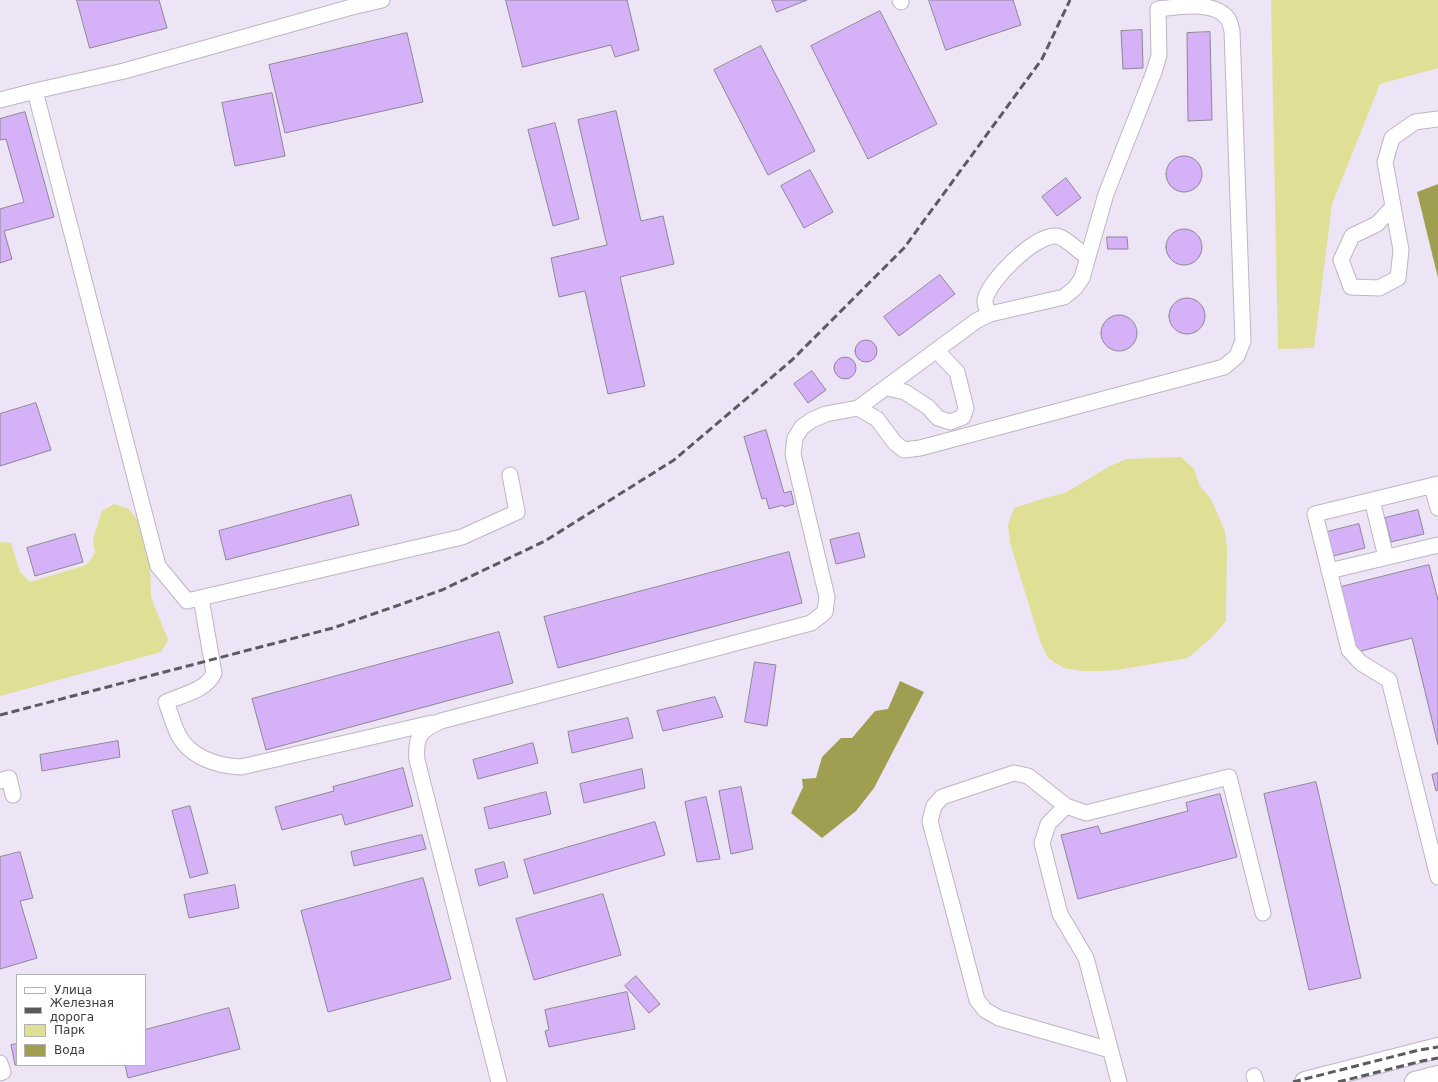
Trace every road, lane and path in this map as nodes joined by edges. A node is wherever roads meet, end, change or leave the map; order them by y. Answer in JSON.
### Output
{"nodes":[{"id":1,"x":382,"y":0,"type":"edge"},
{"id":2,"x":35,"y":91,"type":"junction"},
{"id":3,"x":0,"y":100,"type":"edge"},
{"id":4,"x":1438,"y":119,"type":"edge"},
{"id":5,"x":1390,"y":210,"type":"dead end"},
{"id":6,"x":1088,"y":257,"type":"junction"},
{"id":7,"x":990,"y":314,"type":"junction"},
{"id":8,"x":936,"y":351,"type":"junction"},
{"id":9,"x":887,"y":388,"type":"junction"},
{"id":10,"x":858,"y":408,"type":"junction"},
{"id":11,"x":510,"y":475,"type":"dead end"},
{"id":12,"x":1435,"y":485,"type":"edge"},
{"id":13,"x":1372,"y":500,"type":"junction"},
{"id":14,"x":1438,"y":508,"type":"edge"},
{"id":15,"x":1438,"y":545,"type":"edge"},
{"id":16,"x":1386,"y":557,"type":"junction"},
{"id":17,"x":1329,"y":571,"type":"junction"},
{"id":18,"x":201,"y":598,"type":"junction"},
{"id":19,"x":441,"y":721,"type":"junction"},
{"id":20,"x":0,"y":781,"type":"edge"},
{"id":21,"x":13,"y":795,"type":"dead end"},
{"id":22,"x":1066,"y":806,"type":"junction"},
{"id":23,"x":1433,"y":831,"type":"edge"},
{"id":24,"x":1438,"y":877,"type":"edge"},
{"id":25,"x":1263,"y":913,"type":"dead end"},
{"id":26,"x":1438,"y":1048,"type":"edge"},
{"id":27,"x":1110,"y":1050,"type":"junction"},
{"id":28,"x":0,"y":1063,"type":"edge"},
{"id":29,"x":0,"y":1073,"type":"edge"},
{"id":30,"x":1438,"y":1076,"type":"edge"},
{"id":31,"x":499,"y":1082,"type":"edge"},
{"id":32,"x":1119,"y":1082,"type":"edge"},
{"id":33,"x":1305,"y":1082,"type":"edge"},
{"id":34,"x":1415,"y":1082,"type":"edge"}],
"edges":[{"from":1,"to":2,"type":"street"},
{"from":2,"to":3,"type":"street"},
{"from":2,"to":18,"type":"street"},
{"from":4,"to":5,"type":"street"},
{"from":6,"to":7,"type":"street"},
{"from":6,"to":7,"type":"street"},
{"from":6,"to":10,"type":"street"},
{"from":7,"to":8,"type":"street"},
{"from":8,"to":9,"type":"street"},
{"from":8,"to":9,"type":"street"},
{"from":9,"to":10,"type":"street"},
{"from":10,"to":19,"type":"street"},
{"from":11,"to":18,"type":"street"},
{"from":12,"to":13,"type":"street"},
{"from":12,"to":14,"type":"street"},
{"from":13,"to":16,"type":"street"},
{"from":13,"to":17,"type":"street"},
{"from":15,"to":16,"type":"street"},
{"from":16,"to":17,"type":"street"},
{"from":17,"to":23,"type":"street"},
{"from":18,"to":19,"type":"street"},
{"from":19,"to":31,"type":"street"},
{"from":20,"to":21,"type":"street"},
{"from":22,"to":25,"type":"street"},
{"from":22,"to":27,"type":"street"},
{"from":22,"to":27,"type":"street"},
{"from":23,"to":24,"type":"street"},
{"from":26,"to":33,"type":"main road"},
{"from":27,"to":32,"type":"street"},
{"from":28,"to":29,"type":"street"},
{"from":30,"to":34,"type":"main road"}]}
